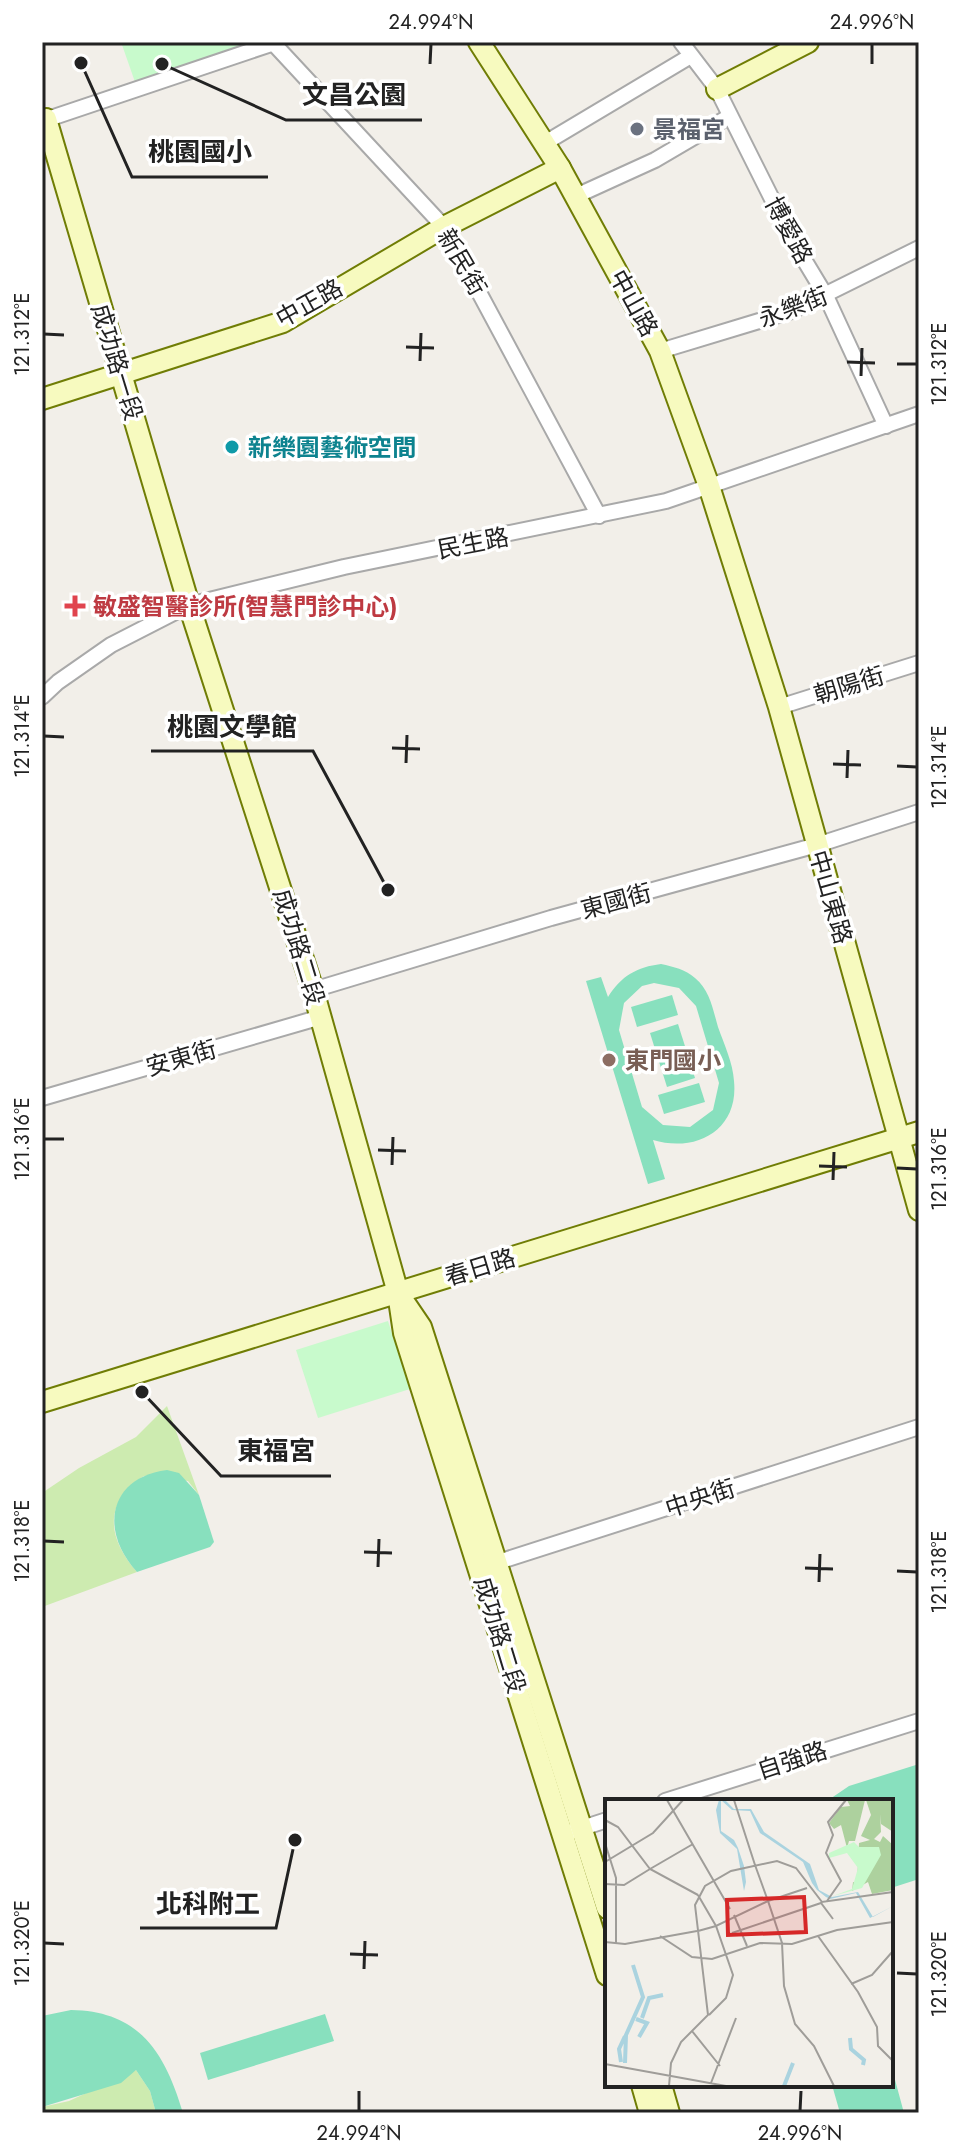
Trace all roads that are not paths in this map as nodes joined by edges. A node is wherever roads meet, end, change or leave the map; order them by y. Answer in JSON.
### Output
{"nodes":[{"id":1,"x":479,"y":42,"type":"edge"},
{"id":2,"x":681,"y":42,"type":"edge"},
{"id":3,"x":808,"y":42,"type":"edge"},
{"id":4,"x":276,"y":43,"type":"edge"},
{"id":5,"x":689,"y":50,"type":"edge"},
{"id":6,"x":717,"y":89,"type":"junction"},
{"id":7,"x":730,"y":116,"type":"junction"},
{"id":8,"x":44,"y":120,"type":"edge"},
{"id":9,"x":545,"y":143,"type":"junction"},
{"id":10,"x":560,"y":168,"type":"junction"},
{"id":11,"x":576,"y":196,"type":"junction"},
{"id":12,"x":444,"y":227,"type":"junction"},
{"id":13,"x":919,"y":248,"type":"edge"},
{"id":14,"x":826,"y":296,"type":"junction"},
{"id":15,"x":660,"y":351,"type":"junction"},
{"id":16,"x":120,"y":373,"type":"junction"},
{"id":17,"x":42,"y":399,"type":"edge"},
{"id":18,"x":919,"y":414,"type":"edge"},
{"id":19,"x":886,"y":426,"type":"junction"},
{"id":20,"x":709,"y":486,"type":"junction"},
{"id":21,"x":599,"y":516,"type":"junction"},
{"id":22,"x":739,"y":586,"type":"joint"},
{"id":23,"x":189,"y":605,"type":"junction"},
{"id":24,"x":919,"y":663,"type":"edge"},
{"id":25,"x":42,"y":697,"type":"edge"},
{"id":26,"x":779,"y":707,"type":"junction"},
{"id":27,"x":919,"y":812,"type":"edge"},
{"id":28,"x":817,"y":845,"type":"junction"},
{"id":29,"x":313,"y":990,"type":"junction"},
{"id":30,"x":321,"y":1017,"type":"junction"},
{"id":31,"x":42,"y":1098,"type":"edge"},
{"id":32,"x":919,"y":1132,"type":"edge"},
{"id":33,"x":898,"y":1138,"type":"junction"},
{"id":34,"x":919,"y":1210,"type":"edge"},
{"id":35,"x":398,"y":1293,"type":"junction"},
{"id":36,"x":42,"y":1402,"type":"edge"},
{"id":37,"x":919,"y":1427,"type":"edge"},
{"id":38,"x":488,"y":1565,"type":"junction"},
{"id":39,"x":919,"y":1721,"type":"edge"},
{"id":40,"x":671,"y":1799,"type":"edge"},
{"id":41,"x":605,"y":1821,"type":"edge"},
{"id":42,"x":572,"y":1831,"type":"junction"},
{"id":43,"x":605,"y":1904,"type":"edge"},
{"id":44,"x":600,"y":1930,"type":"edge"},
{"id":45,"x":605,"y":1962,"type":"edge"},
{"id":46,"x":643,"y":2087,"type":"edge"},
{"id":47,"x":662,"y":2087,"type":"edge"},
{"id":48,"x":650,"y":2113,"type":"edge"},
{"id":49,"x":669,"y":2113,"type":"edge"}],
"edges":[{"from":1,"to":9,"type":"street","name":"中山路"},
{"from":2,"to":5,"type":"street","name":"博愛路"},
{"from":3,"to":6,"type":"street"},
{"from":4,"to":8,"type":"street"},
{"from":4,"to":12,"type":"street","name":"新民街"},
{"from":5,"to":6,"type":"street","name":"博愛路"},
{"from":5,"to":9,"type":"street"},
{"from":6,"to":7,"type":"street","name":"博愛路"},
{"from":7,"to":11,"type":"street"},
{"from":7,"to":14,"type":"street","name":"博愛路"},
{"from":8,"to":16,"type":"street","name":"成功路一段"},
{"from":9,"to":10,"type":"street","name":"中山路"},
{"from":10,"to":11,"type":"street","name":"中山路"},
{"from":10,"to":12,"type":"street","name":"中正路"},
{"from":11,"to":15,"type":"street","name":"中山路"},
{"from":12,"to":16,"type":"street","name":"中正路"},
{"from":12,"to":21,"type":"street","name":"新民街"},
{"from":13,"to":14,"type":"street","name":"永樂街"},
{"from":14,"to":15,"type":"street","name":"永樂街"},
{"from":14,"to":19,"type":"street","name":"博愛路"},
{"from":15,"to":20,"type":"street","name":"中山路"},
{"from":16,"to":17,"type":"street","name":"中正路"},
{"from":16,"to":23,"type":"street","name":"成功路一段"},
{"from":18,"to":19,"type":"street","name":"民生路"},
{"from":19,"to":20,"type":"street","name":"民生路"},
{"from":20,"to":21,"type":"street","name":"民生路"},
{"from":20,"to":22,"type":"street","name":"中山路"},
{"from":21,"to":23,"type":"street","name":"民生路"},
{"from":22,"to":26,"type":"street","name":"中山東路"},
{"from":23,"to":25,"type":"street","name":"民生路"},
{"from":23,"to":29,"type":"street","name":"成功路二段"},
{"from":24,"to":26,"type":"street","name":"朝陽街"},
{"from":26,"to":28,"type":"street","name":"中山東路"},
{"from":27,"to":28,"type":"street","name":"東國街"},
{"from":28,"to":29,"type":"street","name":"東國街"},
{"from":28,"to":33,"type":"street","name":"中山東路"},
{"from":29,"to":30,"type":"street","name":"成功路二段"},
{"from":30,"to":31,"type":"street","name":"安東街"},
{"from":30,"to":35,"type":"street","name":"成功路二段"},
{"from":32,"to":33,"type":"street","name":"春日路"},
{"from":33,"to":34,"type":"street","name":"中山東路"},
{"from":33,"to":35,"type":"street","name":"春日路"},
{"from":35,"to":36,"type":"street","name":"春日路"},
{"from":35,"to":38,"type":"street","name":"成功路二段"},
{"from":37,"to":38,"type":"street","name":"中央街"},
{"from":38,"to":42,"type":"street","name":"成功路二段"},
{"from":39,"to":40,"type":"street","name":"自強路"},
{"from":41,"to":42,"type":"street"},
{"from":42,"to":43,"type":"street","name":"成功路二段"},
{"from":42,"to":44,"type":"street","name":"成功路二段"},
{"from":44,"to":45,"type":"street","name":"成功路二段"},
{"from":46,"to":48,"type":"street"},
{"from":47,"to":49,"type":"street"}]}
